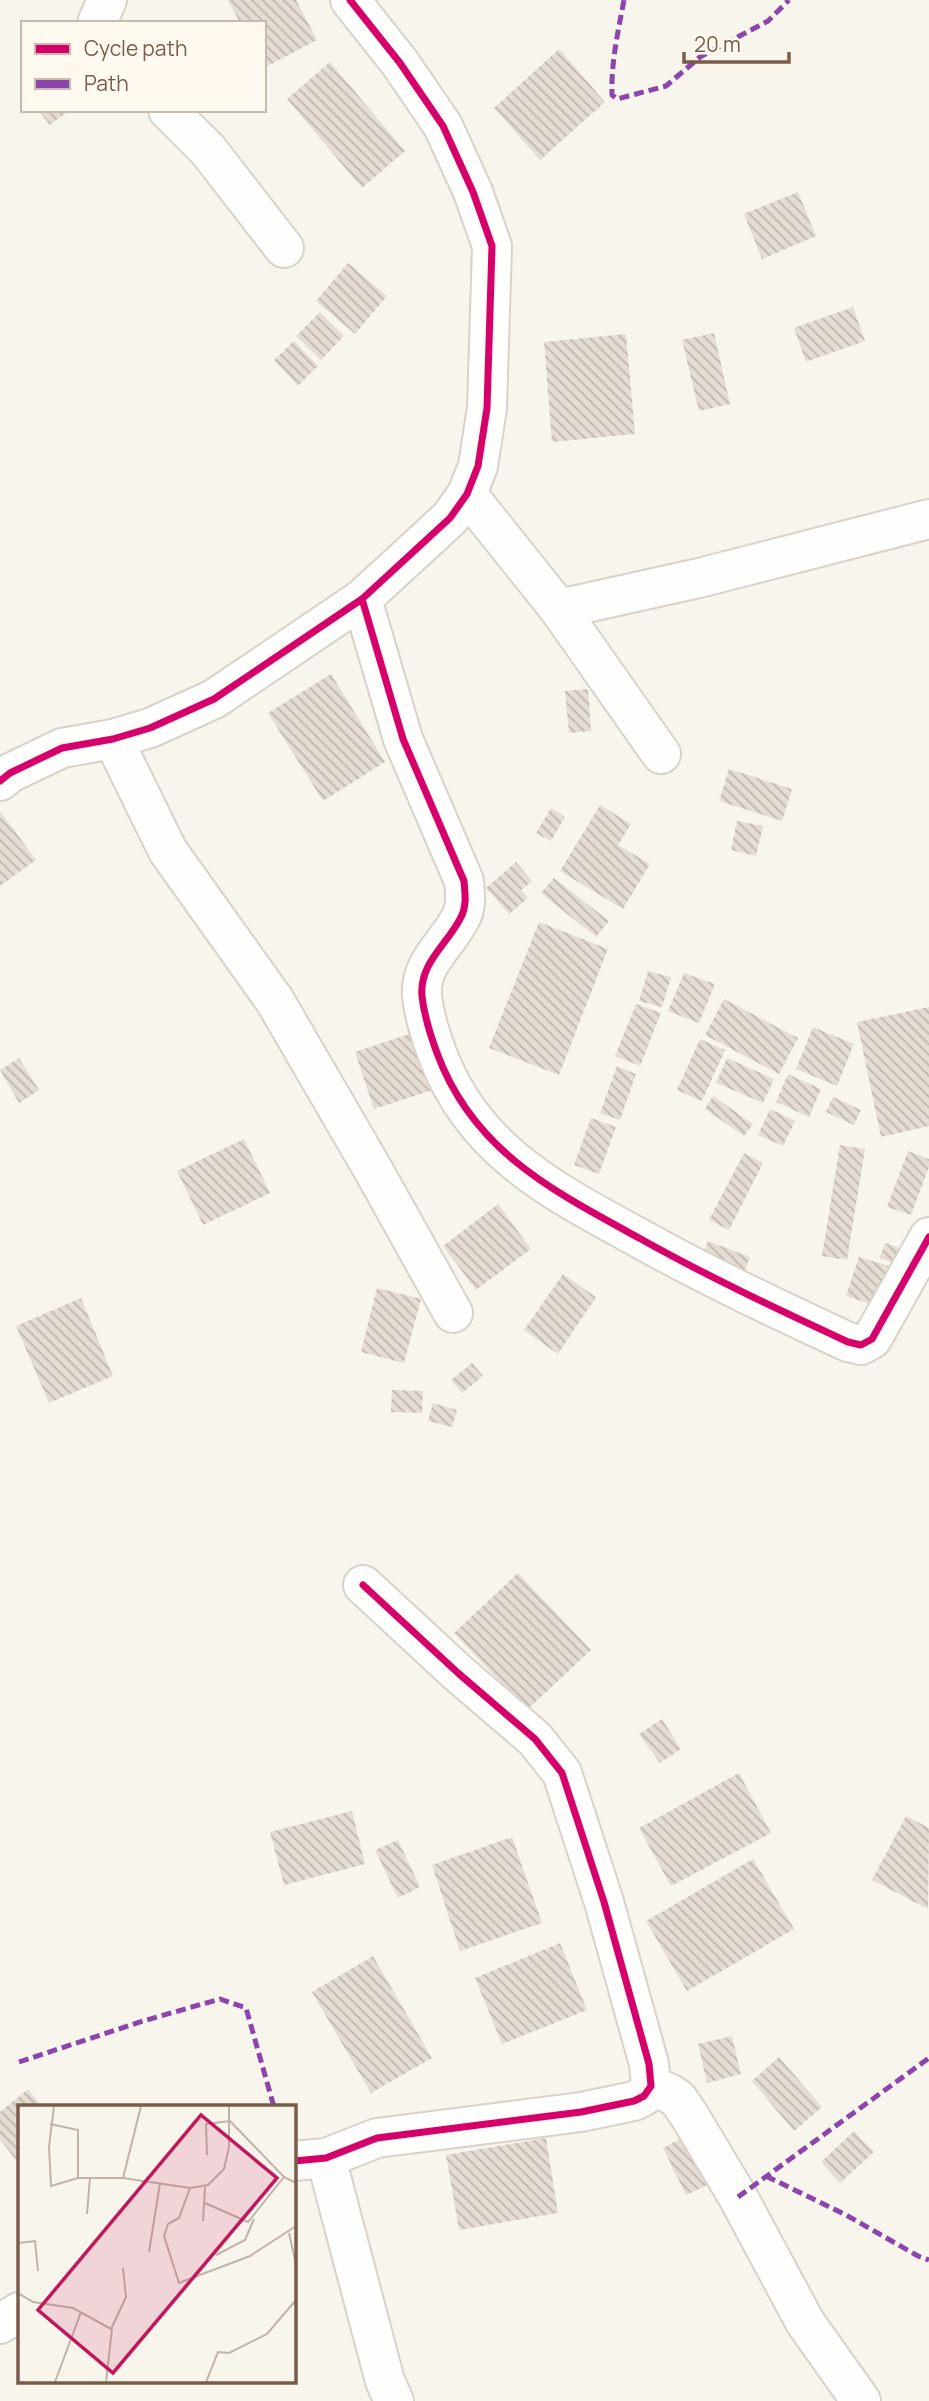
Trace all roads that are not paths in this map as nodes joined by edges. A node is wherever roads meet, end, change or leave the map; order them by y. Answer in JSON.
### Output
{"nodes":[{"id":1,"x":107,"y":0,"type":"edge"},
{"id":2,"x":350,"y":0,"type":"edge"},
{"id":3,"x":98,"y":21,"type":"edge"},
{"id":4,"x":170,"y":112,"type":"edge"},
{"id":5,"x":284,"y":248,"type":"dead end"},
{"id":6,"x":467,"y":494,"type":"junction"},
{"id":7,"x":929,"y":519,"type":"edge"},
{"id":8,"x":362,"y":599,"type":"junction"},
{"id":9,"x":559,"y":609,"type":"junction"},
{"id":10,"x":113,"y":739,"type":"junction"},
{"id":11,"x":661,"y":754,"type":"dead end"},
{"id":12,"x":0,"y":780,"type":"edge"},
{"id":13,"x":929,"y":1237,"type":"edge"},
{"id":14,"x":453,"y":1313,"type":"dead end"},
{"id":15,"x":363,"y":1585,"type":"dead end"},
{"id":16,"x":651,"y":2086,"type":"junction"},
{"id":17,"x":310,"y":2159,"type":"edge"},
{"id":18,"x":18,"y":2313,"type":"edge"},
{"id":19,"x":0,"y":2324,"type":"edge"},
{"id":20,"x":394,"y":2401,"type":"edge"},
{"id":21,"x":861,"y":2401,"type":"edge"}],
"edges":[{"from":1,"to":3,"type":"street"},
{"from":2,"to":6,"type":"street"},
{"from":4,"to":5,"type":"street"},
{"from":6,"to":8,"type":"street"},
{"from":6,"to":9,"type":"street"},
{"from":7,"to":9,"type":"street"},
{"from":8,"to":10,"type":"street"},
{"from":8,"to":13,"type":"street"},
{"from":9,"to":11,"type":"street"},
{"from":10,"to":12,"type":"street"},
{"from":10,"to":14,"type":"street"},
{"from":15,"to":16,"type":"street"},
{"from":16,"to":17,"type":"street"},
{"from":16,"to":21,"type":"street"},
{"from":17,"to":20,"type":"street"},
{"from":18,"to":19,"type":"street"}]}
